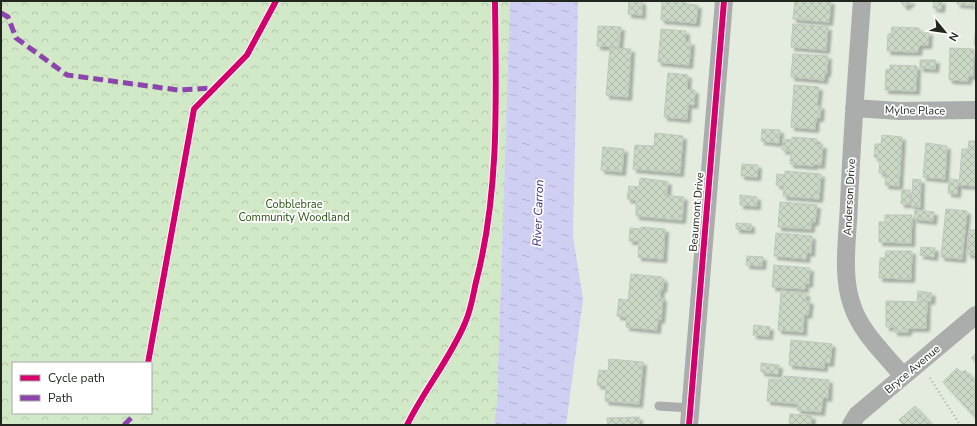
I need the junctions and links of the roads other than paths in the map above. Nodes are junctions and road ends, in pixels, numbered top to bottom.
1 (724, 1) edge
2 (862, 1) edge
3 (854, 108) junction
4 (976, 110) edge
5 (976, 315) edge
6 (903, 376) junction
7 (659, 406) dead end
8 (690, 416) edge
9 (851, 425) edge

1 - 8 street, Beaumont Drive
2 - 3 street, Anderson Drive
3 - 4 street, Mylne Place
3 - 6 street, Anderson Drive
5 - 6 street, Bryce Avenue
6 - 9 street, Bryce Avenue
7 - 8 lane

